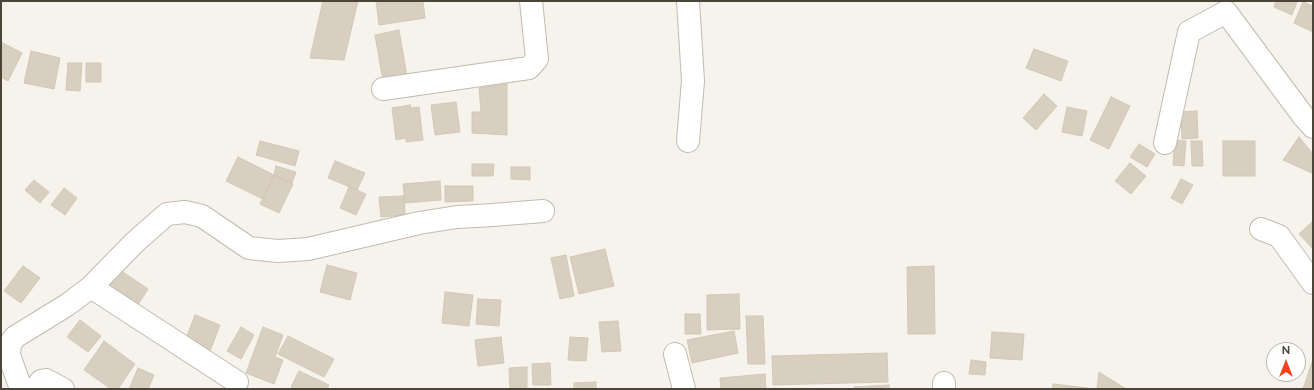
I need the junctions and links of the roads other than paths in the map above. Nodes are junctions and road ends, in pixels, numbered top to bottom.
1 (531, 1) edge
2 (688, 1) edge
3 (383, 89) dead end
4 (1313, 127) edge
5 (688, 140) dead end
6 (1165, 143) dead end
7 (543, 211) dead end
8 (1261, 229) dead end
9 (1313, 283) edge
10 (91, 287) junction
11 (675, 354) dead end
12 (237, 382) dead end
13 (21, 389) edge
14 (35, 389) edge
15 (63, 389) edge
16 (684, 389) edge

1 - 3 street
2 - 5 street
4 - 6 street
7 - 10 street
8 - 9 street
10 - 12 street
10 - 13 street
11 - 16 street
14 - 15 street

